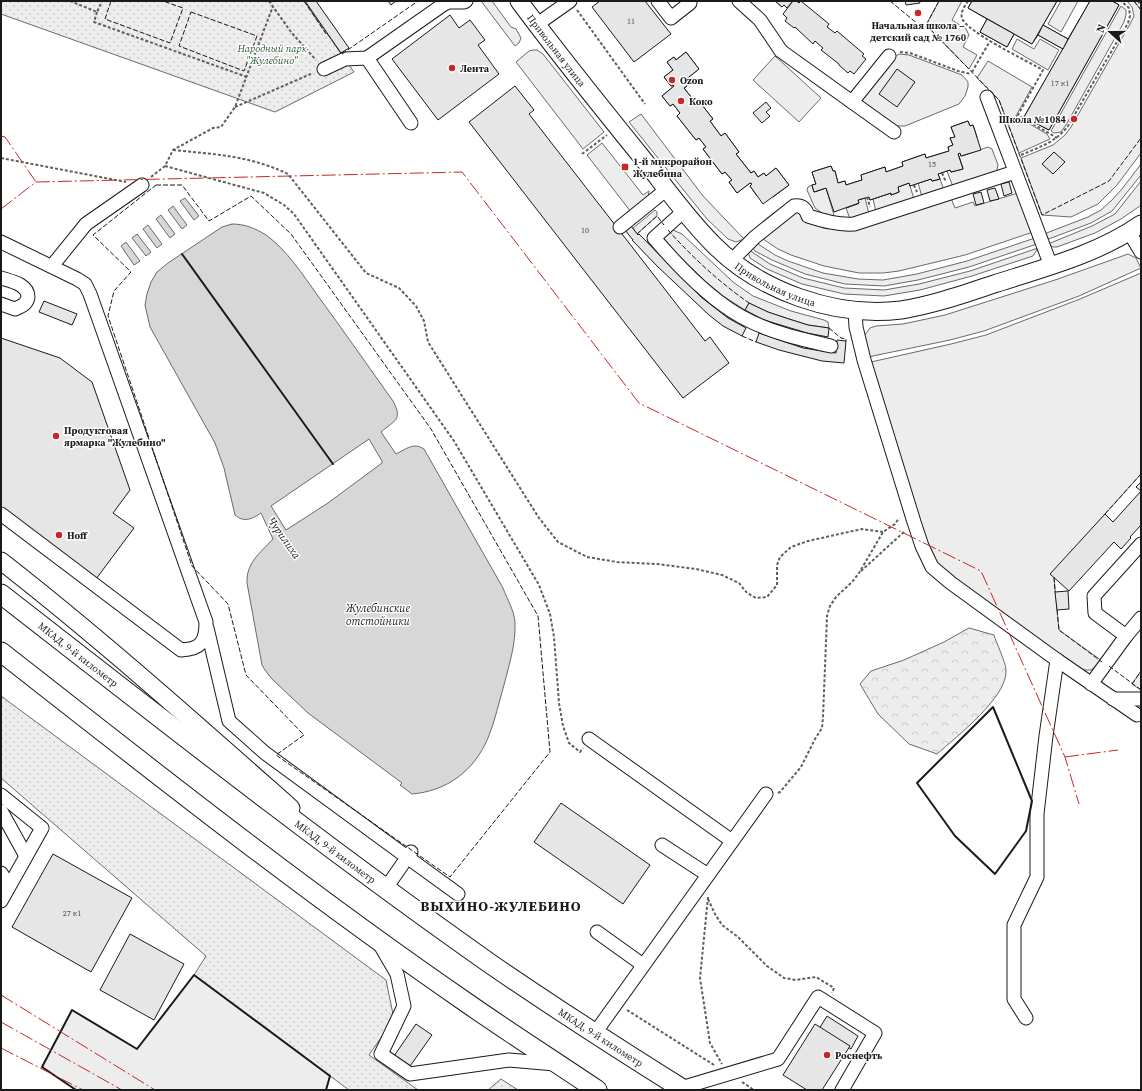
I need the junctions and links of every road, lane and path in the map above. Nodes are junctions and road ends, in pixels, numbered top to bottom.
1 (70, 1) edge
2 (102, 1) edge
3 (269, 1) edge
4 (466, 1) edge
5 (519, 1) edge
6 (658, 1) edge
7 (739, 1) edge
8 (968, 1) edge
9 (1121, 1) edge
10 (1138, 1) edge
11 (690, 3) dead end
12 (573, 4) edge
13 (273, 6) junction
14 (1141, 6) edge
15 (97, 12) junction
16 (536, 25) junction
17 (990, 41) junction
18 (889, 56) joint
19 (367, 58) junction
20 (324, 69) junction
21 (247, 77) junction
22 (987, 97) dead end
23 (852, 102) junction
24 (646, 104) dead end
25 (235, 107) junction
26 (411, 123) dead end
27 (617, 127) junction
28 (894, 132) dead end
29 (1058, 138) junction
30 (173, 150) junction
31 (582, 154) dead end
32 (1016, 157) dead end
33 (1, 158) edge
34 (165, 166) junction
35 (1015, 172) junction
36 (142, 185) junction
37 (667, 189) junction
38 (684, 211) junction
39 (620, 227) dead end
40 (1135, 228) edge
41 (1, 242) edge
42 (1141, 252) edge
43 (732, 260) junction
44 (52, 266) junction
45 (1051, 266) junction
46 (1, 278) edge
47 (1, 304) edge
48 (855, 310) junction
49 (831, 346) dead end
50 (907, 503) junction
51 (1, 514) edge
52 (914, 522) junction
53 (883, 532) junction
54 (1141, 544) edge
55 (1, 561) edge
56 (858, 573) junction
57 (1, 594) edge
58 (1141, 618) edge
59 (206, 622) junction
60 (1126, 636) junction
61 (1, 652) edge
62 (1057, 660) junction
63 (1091, 684) junction
64 (1113, 699) junction
65 (1141, 699) edge
66 (1137, 715) dead end
67 (589, 739) joint
68 (766, 794) joint
69 (1, 795) edge
70 (1, 811) edge
71 (732, 841) junction
72 (662, 845) dead end
73 (409, 854) junction
74 (26, 856) junction
75 (363, 872) junction
76 (1, 873) edge
77 (708, 875) junction
78 (10, 886) junction
79 (386, 888) junction
80 (711, 890) dead end
81 (458, 894) dead end
82 (708, 898) junction
83 (1, 902) edge
84 (597, 932) dead end
85 (375, 937) junction
86 (643, 966) junction
87 (826, 1002) junction
88 (616, 1003) junction
89 (1026, 1018) dead end
90 (594, 1033) junction
91 (558, 1064) junction
92 (728, 1074) junction
93 (683, 1089) edge
94 (597, 1090) edge
95 (754, 1090) edge
96 (842, 1090) edge

1 - 15 path
2 - 15 path
3 - 13 path
4 - 19 lane
5 - 16 main road, Привольная улица
6 - 11 lane
7 - 23 lane
8 - 17 path
9 - 29 path
10 - 14 path
12 - 16 lane
12 - 24 path
13 - 20 path
13 - 21 path
15 - 21 path
16 - 27 main road, Привольная улица
17 - 18 path
17 - 29 path
18 - 23 lane
19 - 20 lane
19 - 26 lane
20 - 25 path
21 - 25 path
22 - 35 lane
23 - 28 lane
25 - 30 path
27 - 31 path
27 - 37 main road, Привольная улица
29 - 32 path
30 - 34 path
30 - 53 path
33 - 36 path
34 - 36 path
34 - 67 path
35 - 43 lane
35 - 45 lane
36 - 44 lane
37 - 38 main road, Привольная улица
37 - 39 lane
38 - 43 main road, Привольная улица
38 - 49 lane
40 - 42 lane
40 - 45 main road, Привольная улица
41 - 44 lane
43 - 48 main road, Привольная улица
44 - 59 lane
45 - 48 main road, Привольная улица
46 - 47 lane
48 - 50 lane
50 - 52 lane
50 - 53 path
51 - 59 lane
52 - 56 path
52 - 62 lane
53 - 56 path
54 - 60 lane
55 - 75 main road
56 - 68 path
57 - 75 highway, МКАД, 9-й километр
58 - 60 lane
59 - 73 lane
60 - 63 lane
61 - 85 highway
62 - 63 lane
62 - 89 lane
63 - 64 lane
64 - 65 lane
64 - 66 lane
67 - 71 lane
68 - 71 lane
69 - 74 lane
70 - 74 lane
71 - 77 lane
72 - 77 lane
73 - 79 lane
73 - 81 lane
74 - 78 lane
75 - 79 highway, МКАД, 9-й километр
76 - 78 lane
77 - 86 lane
78 - 83 lane
79 - 90 highway, МКАД, 9-й километр
80 - 82 path
82 - 87 path
82 - 92 path
84 - 86 lane
85 - 91 highway
85 - 91 lane
86 - 88 lane
87 - 92 lane
87 - 96 lane
88 - 90 lane
88 - 92 path
90 - 93 highway, МКАД, 9-й километр
91 - 94 highway
92 - 93 lane
92 - 95 path

